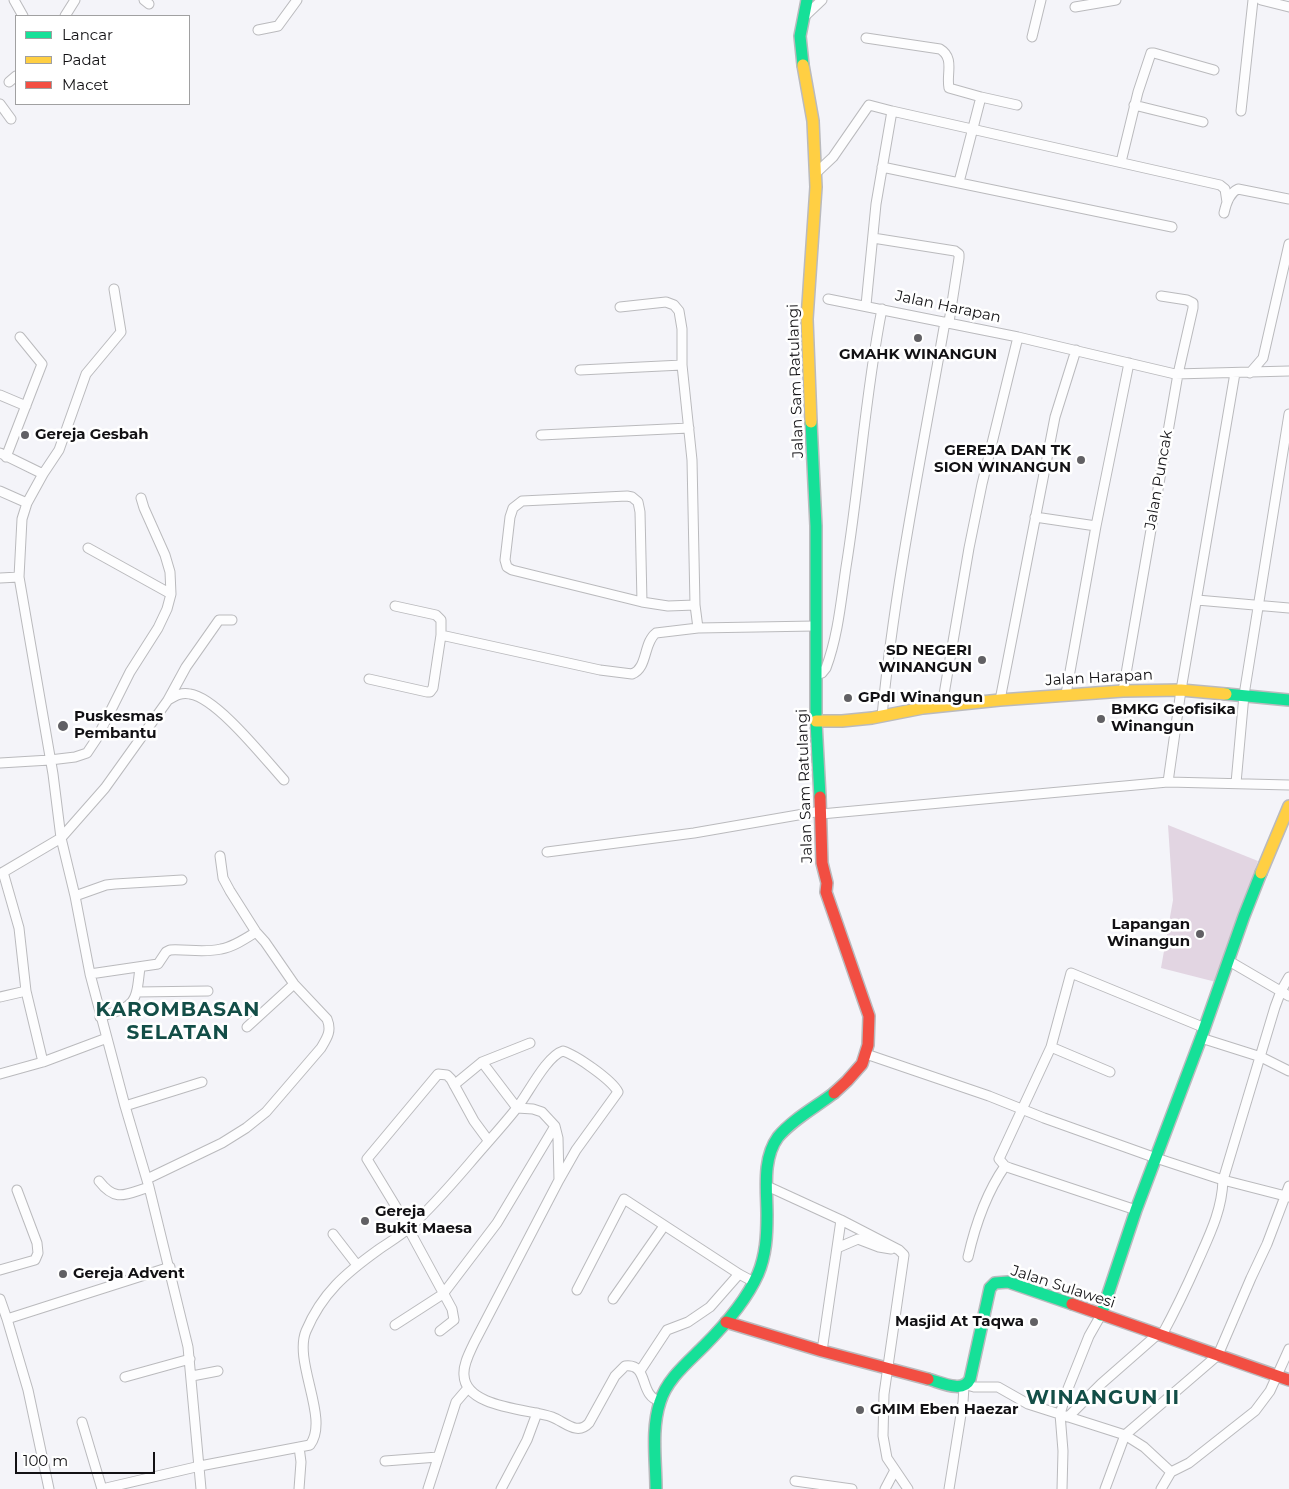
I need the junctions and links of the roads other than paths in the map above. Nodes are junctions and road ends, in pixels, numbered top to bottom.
1 (14, 0) edge
2 (75, 0) edge
3 (297, 0) edge
4 (807, 0) edge
5 (822, 0) edge
6 (1041, 0) edge
7 (1116, 0) edge
8 (1253, 0) edge
9 (1261, 0) edge
10 (1075, 7) dead end
11 (1289, 7) edge
12 (22, 15) edge
13 (66, 15) edge
14 (802, 19) junction
15 (258, 30) dead end
16 (1032, 37) dead end
17 (866, 38) dead end
18 (1214, 70) dead end
19 (981, 96) junction
20 (0, 104) edge
21 (1017, 105) dead end
22 (1134, 105) junction
23 (892, 111) junction
24 (1241, 111) dead end
25 (11, 119) dead end
26 (1203, 122) dead end
27 (972, 130) junction
28 (1121, 162) junction
29 (882, 167) junction
30 (816, 173) junction
31 (959, 182) junction
32 (1289, 199) edge
33 (1227, 202) junction
34 (1224, 214) dead end
35 (1172, 227) dead end
36 (874, 238) junction
37 (1289, 244) edge
38 (114, 289) dead end
39 (1161, 296) dead end
40 (828, 299) dead end
41 (866, 306) junction
42 (620, 307) dead end
43 (882, 309) junction
44 (947, 322) junction
45 (20, 337) dead end
46 (1018, 337) junction
47 (1076, 350) junction
48 (1263, 358) junction
49 (1129, 363) junction
50 (682, 365) junction
51 (580, 370) dead end
52 (1289, 371) edge
53 (1250, 372) junction
54 (1270, 372) junction
55 (1235, 373) junction
56 (1178, 374) junction
57 (0, 395) edge
58 (26, 406) junction
59 (1289, 414) edge
60 (689, 428) junction
61 (541, 435) dead end
62 (3, 455) edge
63 (44, 474) junction
64 (0, 491) edge
65 (141, 498) dead end
66 (27, 503) junction
67 (1035, 518) junction
68 (1096, 526) junction
69 (88, 548) dead end
70 (19, 577) junction
71 (0, 578) edge
72 (171, 594) junction
73 (1197, 600) junction
74 (642, 602) junction
75 (695, 605) junction
76 (1258, 605) junction
77 (394, 606) dead end
78 (1289, 608) edge
79 (232, 620) dead end
80 (816, 626) junction
81 (698, 628) junction
82 (441, 634) junction
83 (816, 675) junction
84 (369, 679) dead end
85 (1181, 690) junction
86 (1123, 691) junction
87 (1066, 694) junction
88 (1244, 696) junction
89 (168, 700) junction
90 (1000, 700) junction
91 (1289, 700) edge
92 (942, 706) junction
93 (882, 716) junction
94 (816, 721) junction
95 (50, 760) junction
96 (0, 763) edge
97 (284, 780) dead end
98 (1168, 782) junction
99 (1236, 783) junction
100 (1289, 785) edge
101 (1289, 806) edge
102 (821, 813) junction
103 (61, 838) junction
104 (547, 852) dead end
105 (220, 856) dead end
106 (2, 873) edge
107 (182, 880) dead end
108 (75, 896) junction
109 (256, 932) junction
110 (1229, 961) junction
111 (140, 967) junction
112 (90, 974) junction
113 (1289, 977) edge
114 (294, 984) junction
115 (26, 991) junction
116 (208, 991) dead end
117 (137, 992) junction
118 (1285, 993) edge
119 (0, 997) edge
120 (100, 1017) junction
121 (247, 1027) dead end
122 (1203, 1033) junction
123 (107, 1038) junction
124 (530, 1043) dead end
125 (1051, 1047) junction
126 (866, 1054) junction
127 (1261, 1058) junction
128 (43, 1062) junction
129 (482, 1062) junction
130 (1289, 1071) edge
131 (1110, 1072) dead end
132 (0, 1074) edge
133 (202, 1082) dead end
134 (454, 1084) junction
135 (125, 1106) junction
136 (517, 1108) junction
137 (1022, 1110) junction
138 (555, 1126) junction
139 (488, 1140) junction
140 (1156, 1158) junction
141 (1005, 1166) junction
142 (559, 1180) junction
143 (1223, 1180) junction
144 (99, 1181) dead end
145 (148, 1183) junction
146 (767, 1186) junction
147 (1289, 1186) edge
148 (17, 1190) dead end
149 (1288, 1197) edge
150 (1136, 1210) junction
151 (841, 1220) junction
152 (664, 1226) junction
153 (408, 1228) junction
154 (333, 1234) dead end
155 (837, 1248) junction
156 (899, 1250) junction
157 (968, 1256) dead end
158 (357, 1265) junction
159 (170, 1268) junction
160 (0, 1270) edge
161 (738, 1274) junction
162 (754, 1282) junction
163 (577, 1290) dead end
164 (443, 1294) junction
165 (0, 1299) edge
166 (613, 1299) dead end
167 (1100, 1315) junction
168 (6, 1318) junction
169 (726, 1322) junction
170 (395, 1325) dead end
171 (440, 1331) dead end
172 (1160, 1334) junction
173 (1289, 1349) edge
174 (822, 1351) junction
175 (1218, 1355) junction
176 (190, 1359) junction
177 (888, 1369) junction
178 (218, 1371) dead end
179 (640, 1371) junction
180 (192, 1376) junction
181 (1277, 1376) junction
182 (126, 1377) dead end
183 (1289, 1380) edge
184 (966, 1386) junction
185 (468, 1388) junction
186 (660, 1402) junction
187 (537, 1413) junction
188 (1064, 1415) junction
189 (82, 1422) dead end
190 (1125, 1435) junction
191 (299, 1447) junction
192 (438, 1457) junction
193 (385, 1461) dead end
194 (200, 1466) junction
195 (895, 1470) junction
196 (1170, 1472) junction
197 (795, 1481) dead end
198 (48, 1489) edge
199 (102, 1489) edge
200 (201, 1489) edge
201 (299, 1489) edge
202 (428, 1489) edge
203 (502, 1489) edge
204 (656, 1489) edge
205 (852, 1489) edge
206 (885, 1489) edge
207 (908, 1489) edge
208 (949, 1489) edge
209 (1062, 1489) edge
210 (1105, 1489) edge
211 (1161, 1489) edge

1 - 12 street
2 - 13 street
3 - 15 street
4 - 14 main road, Jalan Sam Ratulangi
5 - 14 street
6 - 16 street
7 - 10 street
8 - 24 street
9 - 11 street
14 - 30 main road, Jalan Sam Ratulangi
17 - 19 street
18 - 22 street
19 - 21 street
19 - 27 street
20 - 25 street
22 - 26 street
22 - 28 street
23 - 27 street
23 - 29 street
23 - 30 street
27 - 28 street
27 - 31 street
28 - 33 street
29 - 31 street
29 - 36 street
30 - 80 main road, Jalan Sam Ratulangi
31 - 35 street
32 - 33 street
33 - 34 street
36 - 41 street
36 - 44 street
37 - 48 street
38 - 63 street
39 - 56 street, Jalan Puncak
40 - 41 street
41 - 43 street
42 - 50 street
43 - 44 street, Jalan Harapan
43 - 83 street, Jalan Harapan
44 - 46 street, Jalan Harapan
44 - 93 street
45 - 58 street
46 - 47 street, Jalan Harapan
46 - 92 street
47 - 49 street, Jalan Harapan
47 - 67 street
48 - 53 street
48 - 54 street
49 - 56 street, Jalan Harapan
49 - 68 street
50 - 51 street
50 - 60 street
52 - 54 street, Jalan Harapan
53 - 54 street, Jalan Harapan
53 - 55 street, Jalan Harapan
55 - 56 street, Jalan Harapan
55 - 73 street
56 - 86 street, Jalan Puncak
57 - 58 street
58 - 62 street
59 - 76 street
60 - 61 street
60 - 75 street
62 - 63 street
63 - 66 street
64 - 66 street
65 - 72 street
66 - 70 street
67 - 68 street
67 - 90 street
68 - 87 street
69 - 72 street
70 - 71 street
70 - 95 street
72 - 95 street
73 - 76 street
73 - 85 street
74 - 74 street
74 - 75 street
75 - 81 street
76 - 78 street
76 - 88 street
77 - 82 street
79 - 89 street
80 - 81 street
80 - 83 main road, Jalan Sam Ratulangi
81 - 82 street
82 - 84 street
83 - 94 main road, Jalan Sam Ratulangi
85 - 86 main road, Jalan Harapan
85 - 88 main road, Jalan Harapan
85 - 98 street
86 - 87 main road, Jalan Harapan
87 - 90 main road, Jalan Harapan
88 - 91 main road, Jalan Harapan
88 - 99 street
89 - 97 street
89 - 103 street
90 - 92 main road, Jalan Harapan
92 - 93 main road, Jalan Harapan
93 - 94 main road, Jalan Harapan
94 - 102 main road, Jalan Sam Ratulangi
95 - 96 street
95 - 103 street
98 - 99 street
98 - 102 street
99 - 100 street
101 - 110 main road
102 - 104 street
102 - 126 main road, Jalan Sam Ratulangi
103 - 106 street
103 - 108 street
105 - 109 street
106 - 115 street
107 - 108 street
108 - 112 street
109 - 111 street
109 - 114 street
110 - 118 street
110 - 122 main road
111 - 112 street
111 - 117 street
112 - 120 street
113 - 118 street
114 - 121 street
114 - 145 street
115 - 119 street
115 - 128 street
116 - 117 street
117 - 120 street
118 - 127 street
120 - 123 street
122 - 125 street
122 - 127 street
122 - 140 main road
123 - 128 street
123 - 135 street
124 - 129 street
125 - 131 street
125 - 137 street
126 - 137 street
126 - 146 main road, Jalan Sam Ratulangi
127 - 130 street
127 - 143 street
128 - 132 street
129 - 134 street
129 - 136 street
133 - 135 street
134 - 139 street
134 - 153 street
135 - 145 street
136 - 138 street
136 - 139 street
136 - 142 street
137 - 140 street
137 - 141 street
138 - 142 street
138 - 164 street
139 - 153 street
140 - 143 street
140 - 150 main road
141 - 150 street
141 - 157 street
142 - 185 street
143 - 149 street
143 - 172 street
144 - 145 street
145 - 159 street
146 - 151 street
146 - 162 main road, Jalan Sam Ratulangi
147 - 149 street
148 - 160 street
149 - 175 street
150 - 167 main road
151 - 155 street
151 - 156 street
152 - 161 street
152 - 163 street
152 - 166 street
153 - 158 street
153 - 164 street
154 - 158 street
155 - 156 street
155 - 174 street
156 - 177 street
158 - 191 street
159 - 168 street
159 - 176 street
161 - 162 street
161 - 179 street
162 - 169 main road, Jalan Sam Ratulangi
164 - 170 street
164 - 171 street
165 - 168 street
167 - 172 main road, Jalan Sulawesi
167 - 184 main road, Jalan Sulawesi
167 - 188 street
168 - 198 street
169 - 174 main road
169 - 186 main road, Jalan Sam Ratulangi
172 - 175 main road, Jalan Sulawesi
172 - 188 street
173 - 181 street
174 - 177 main road
175 - 181 main road, Jalan Sulawesi
175 - 190 street
176 - 180 street
176 - 182 street
177 - 184 main road
177 - 195 street
178 - 180 street
179 - 186 street
179 - 187 street
180 - 194 street
181 - 183 main road, Jalan Sulawesi
181 - 196 street
184 - 188 street
184 - 208 street
185 - 187 street
185 - 192 street
186 - 204 main road, Jalan Sam Ratulangi
187 - 203 street
188 - 190 street
188 - 209 street
189 - 199 street
190 - 196 street
190 - 210 street
191 - 194 street
191 - 201 street
192 - 193 street
192 - 202 street
194 - 199 street
194 - 200 street
195 - 206 street
195 - 207 street
196 - 211 street
197 - 205 street

